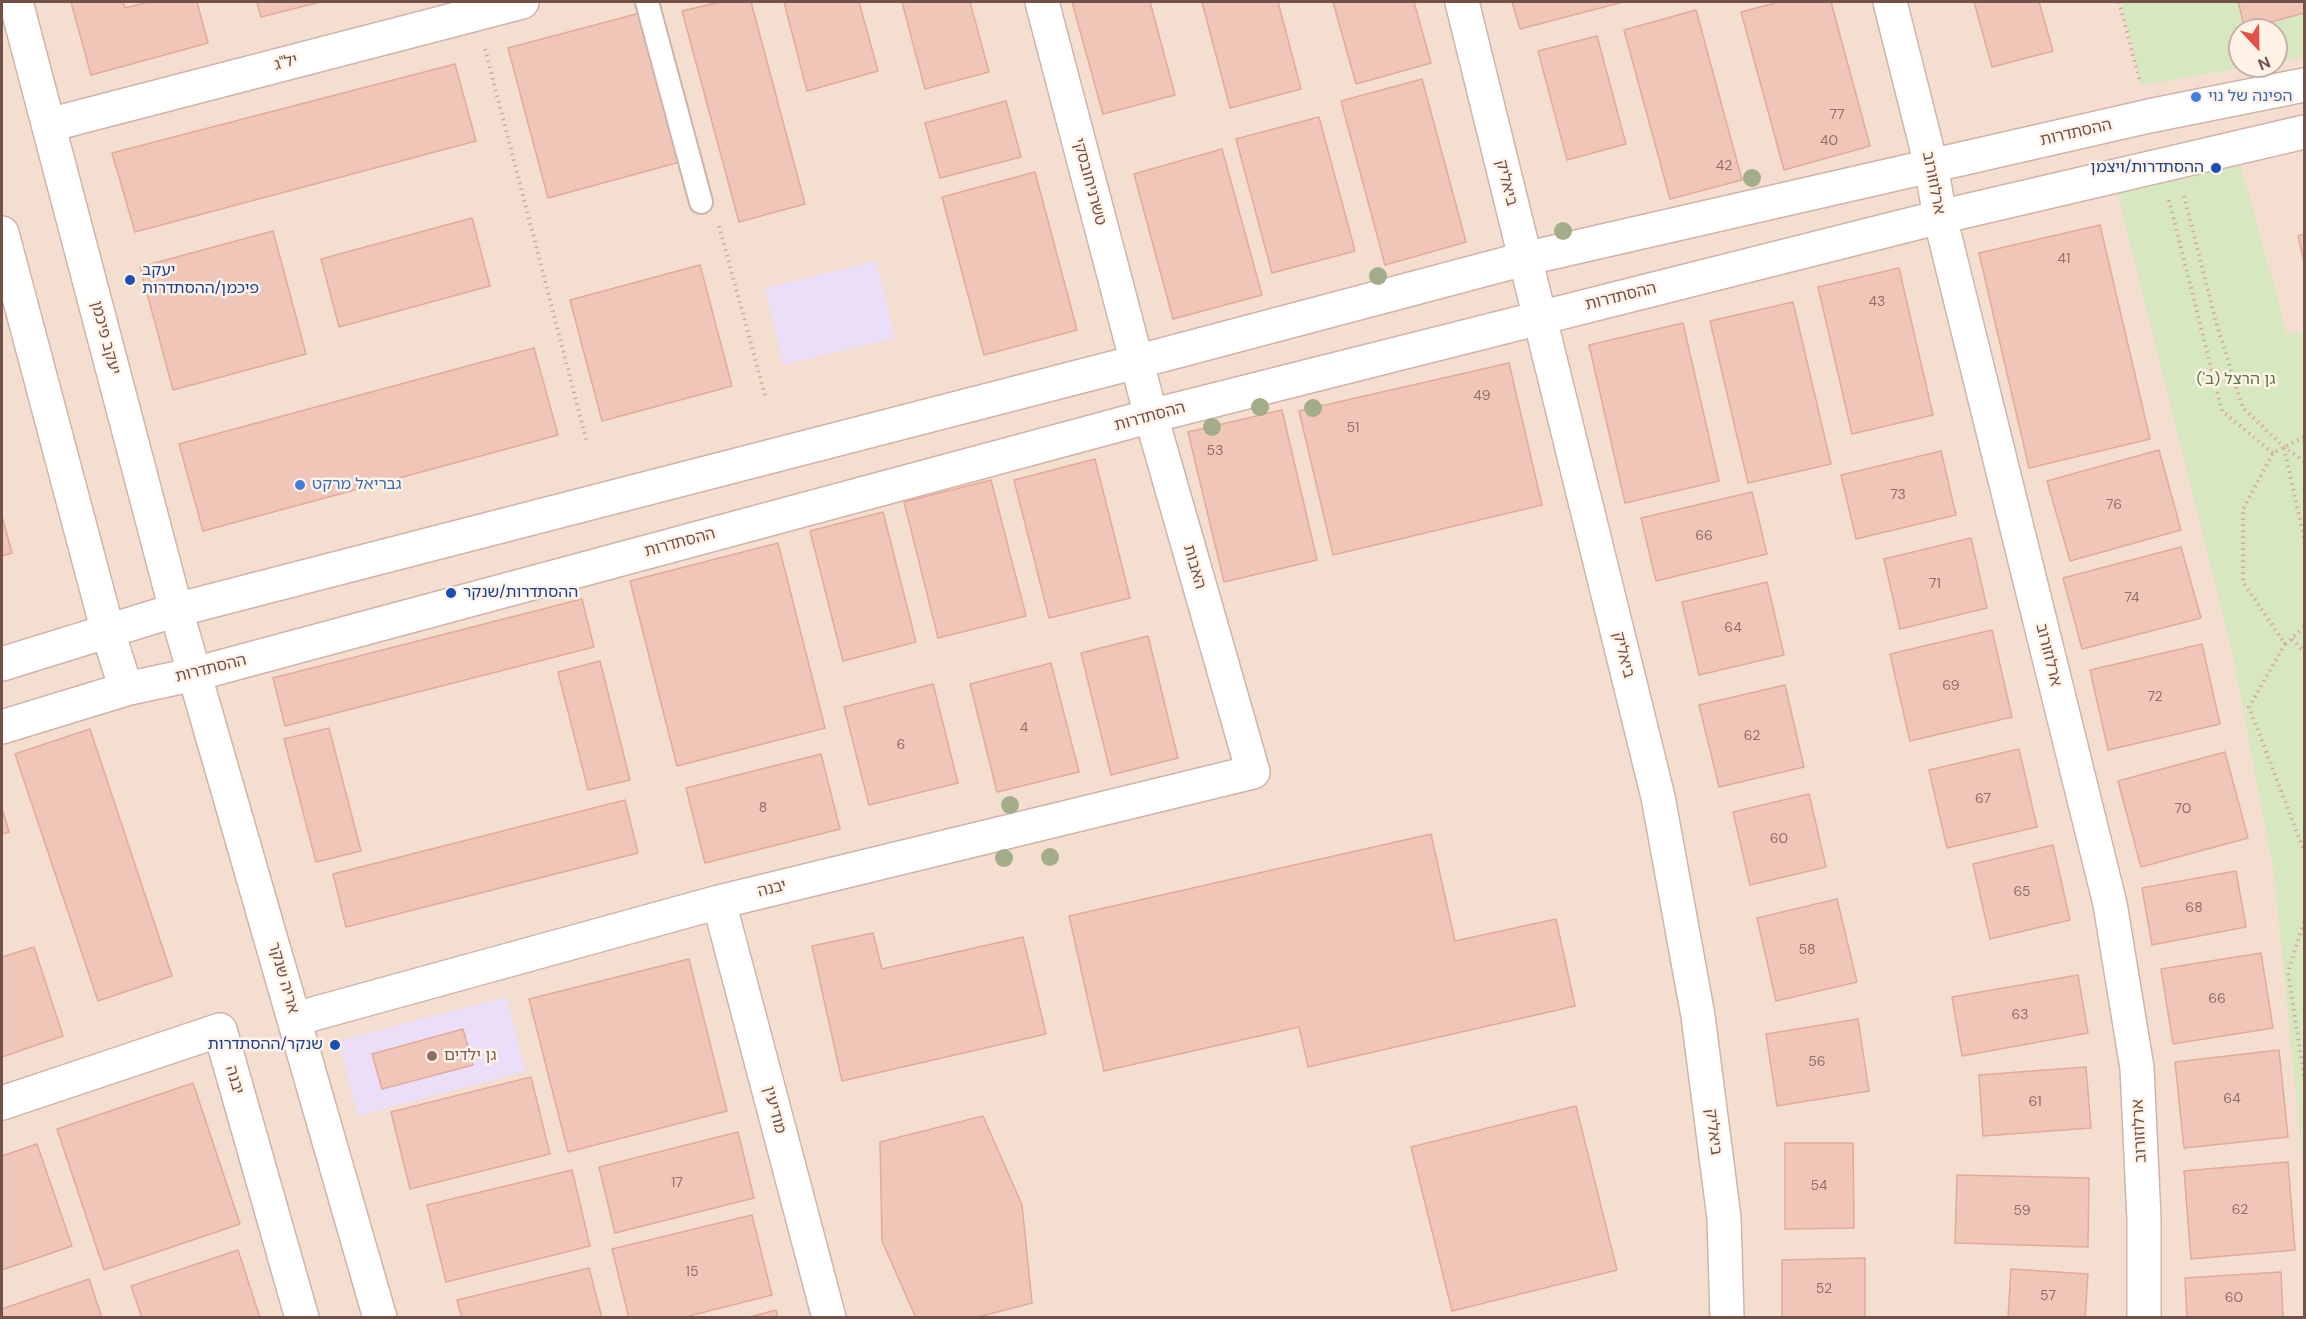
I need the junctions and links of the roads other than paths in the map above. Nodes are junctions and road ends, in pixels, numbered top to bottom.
1 (15, 2) edge
2 (522, 2) edge
3 (647, 2) edge
4 (1042, 2) edge
5 (1462, 2) edge
6 (1890, 2) edge
7 (2304, 85) edge
8 (49, 125) junction
9 (2304, 132) edge
10 (1931, 165) junction
11 (701, 202) dead end
12 (1940, 217) junction
13 (2, 232) edge
14 (1524, 259) junction
15 (1540, 318) junction
16 (1136, 362) junction
17 (1151, 416) junction
18 (176, 610) junction
19 (108, 632) junction
20 (2, 664) edge
21 (195, 674) junction
22 (126, 689) junction
23 (2, 727) edge
24 (1253, 772) joint
25 (719, 902) junction
26 (295, 1019) junction
27 (2, 1103) edge
28 (302, 1317) edge
29 (380, 1317) edge
30 (829, 1317) edge
31 (1727, 1317) edge
32 (2144, 1317) edge

1 - 8 street, יעקב פיכמן
2 - 8 street, יל"ג
3 - 11 lane
4 - 16 street, טשרניחובסקי
5 - 14 street, ביאליק
6 - 10 street, ארלוזורוב
7 - 10 street, ההסתדרות
8 - 18 street, יעקב פיכמן
9 - 12 street, ההסתדרות
10 - 12 street, ארלוזורוב
10 - 14 street, ההסתדרות
12 - 15 street, ההסתדרות
12 - 32 street, ארלוזורוב
13 - 19 street
14 - 15 street, ביאליק
14 - 16 street, ההסתדרות
15 - 17 street, ההסתדרות
15 - 31 street, ביאליק
16 - 17 street, האבות
16 - 18 street, ההסתדרות
17 - 21 street, ההסתדרות
17 - 24 street, האבות
18 - 19 street, ההסתדרות
18 - 21 street, יעקב פיכמן
19 - 20 street, ההסתדרות
19 - 22 street
21 - 22 street, ההסתדרות
21 - 26 street, אריה שנקר
22 - 23 street, ההסתדרות
24 - 25 street, יבנה
25 - 26 street, יבנה
25 - 30 street, מודיעין
26 - 29 street, אריה שנקר
27 - 28 street, יבנה

